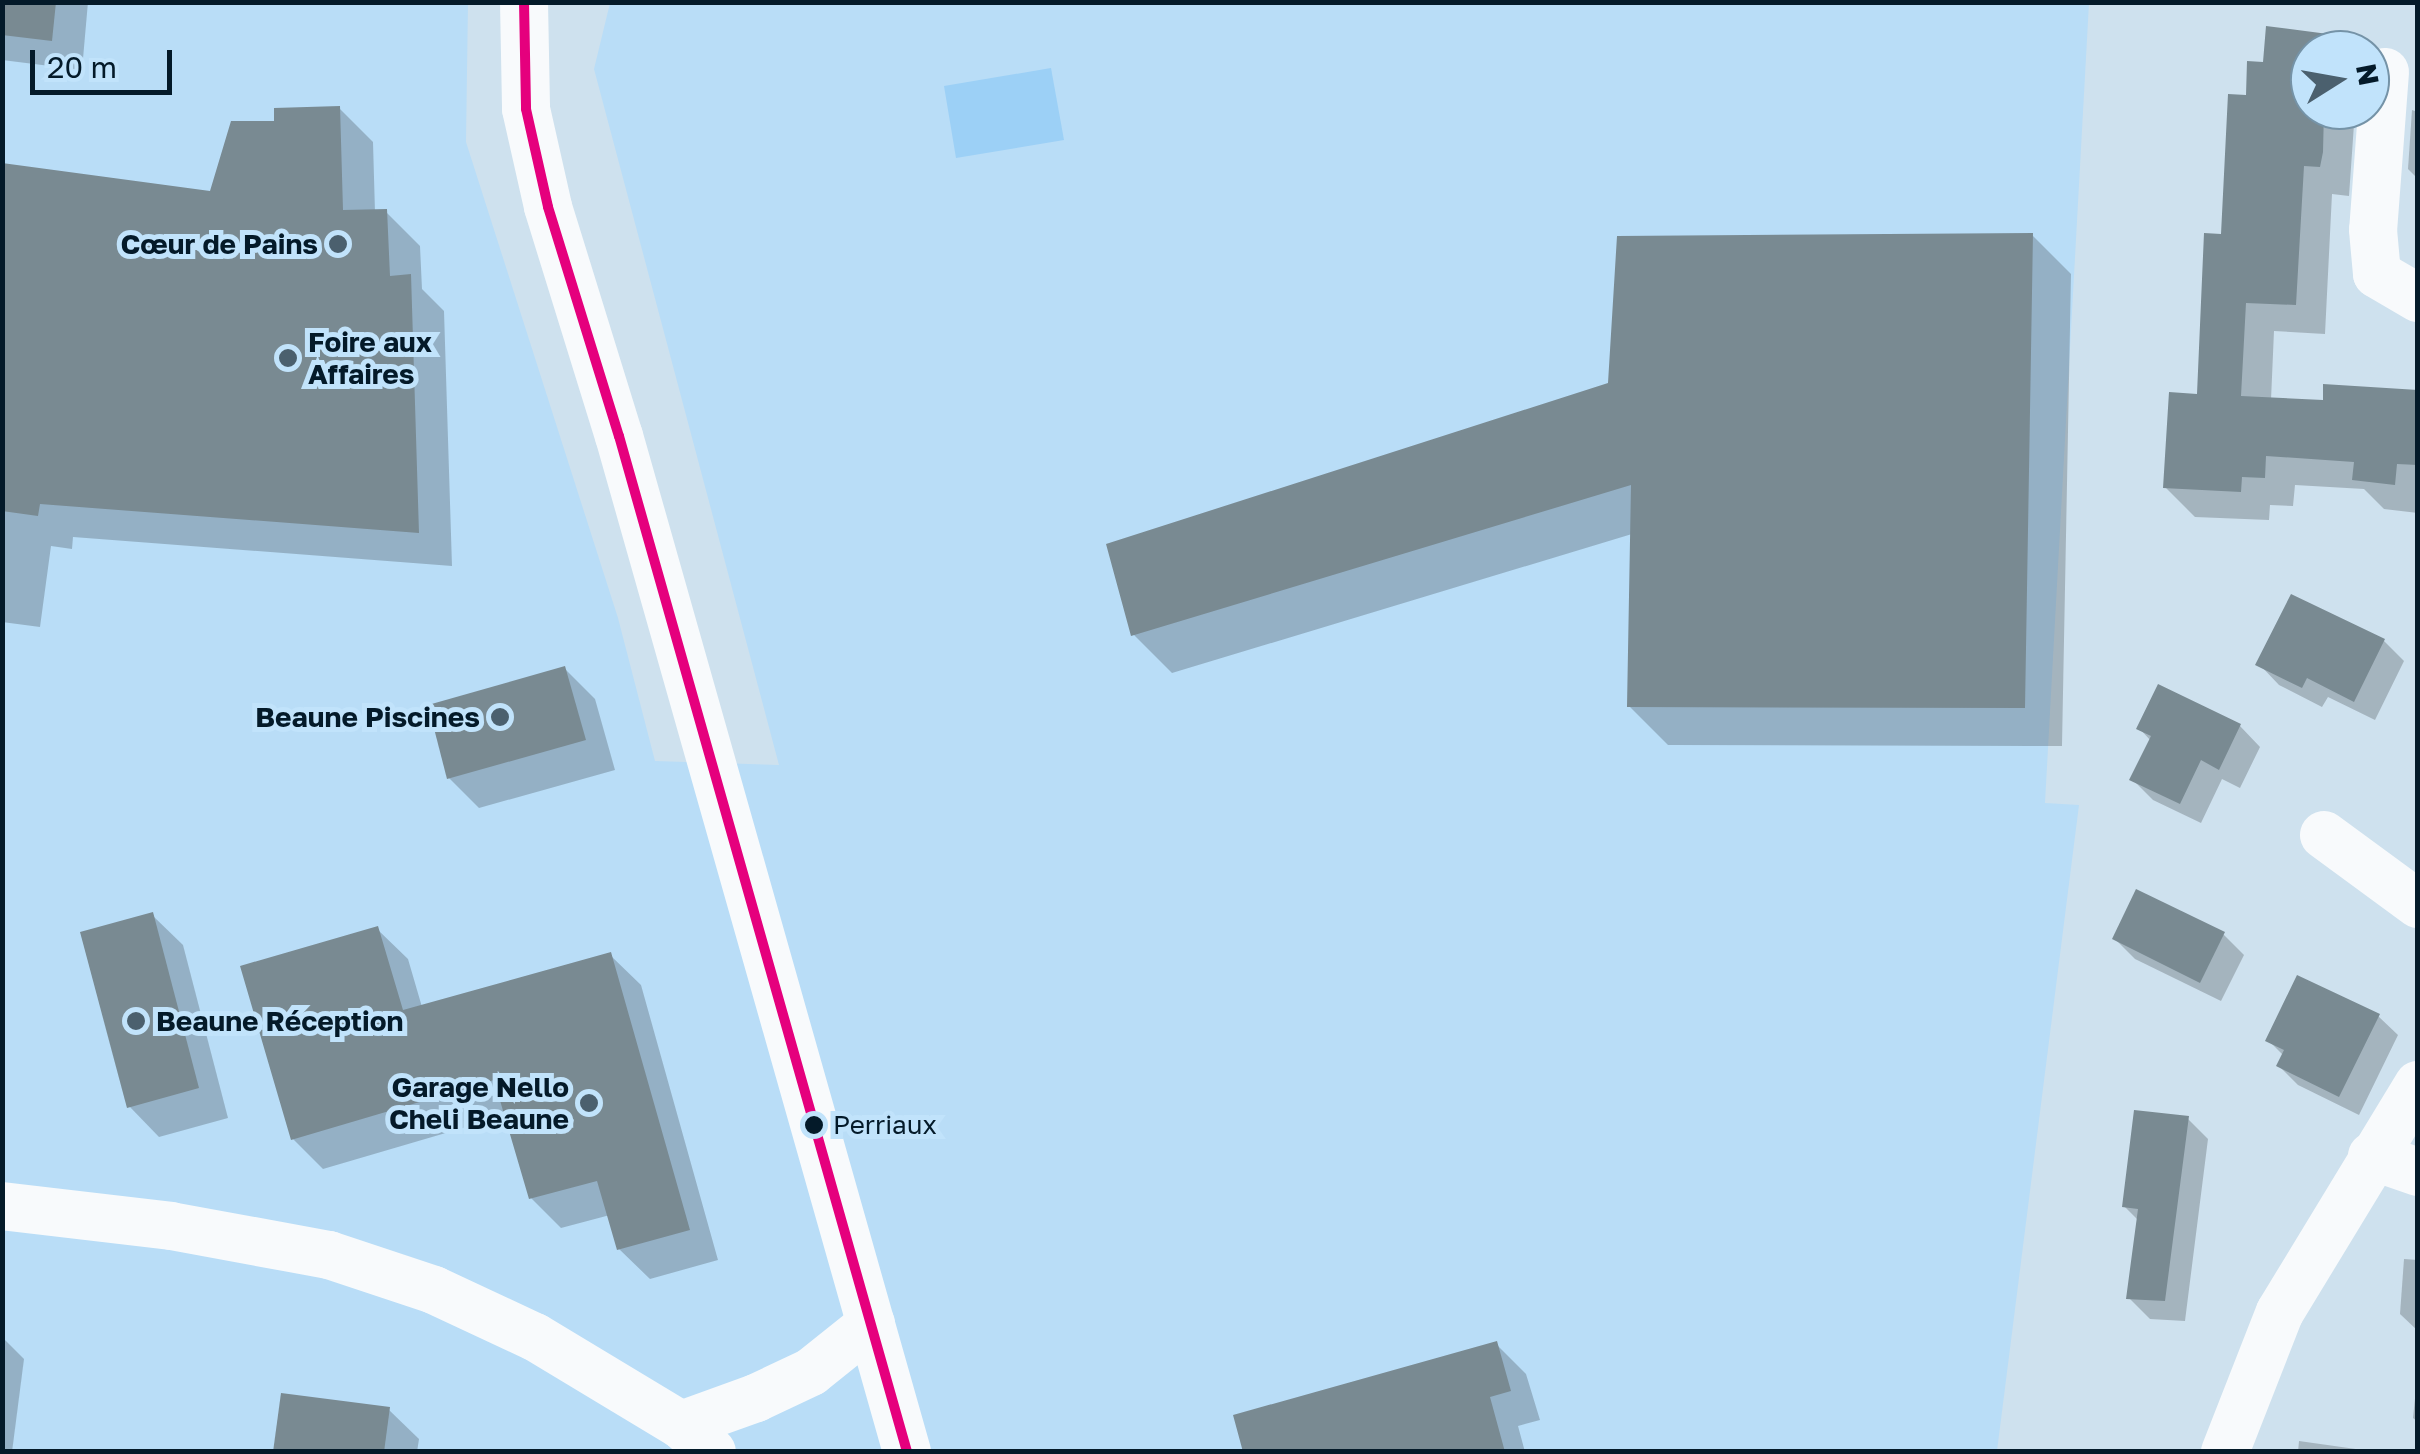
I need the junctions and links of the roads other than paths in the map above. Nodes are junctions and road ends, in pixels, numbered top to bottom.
1 (524, 2) edge
2 (2380, 130) edge
3 (2418, 298) edge
4 (2324, 836) dead end
5 (2418, 904) edge
6 (2418, 1085) edge
7 (2372, 1156) junction
8 (2418, 1172) edge
9 (2, 1206) edge
10 (871, 1324) junction
11 (696, 1438) edge
12 (907, 1452) edge
13 (2225, 1452) edge

1 - 10 street
2 - 3 street
4 - 5 street
6 - 7 street
7 - 8 street
7 - 13 street
9 - 11 street
10 - 11 street
10 - 12 street

